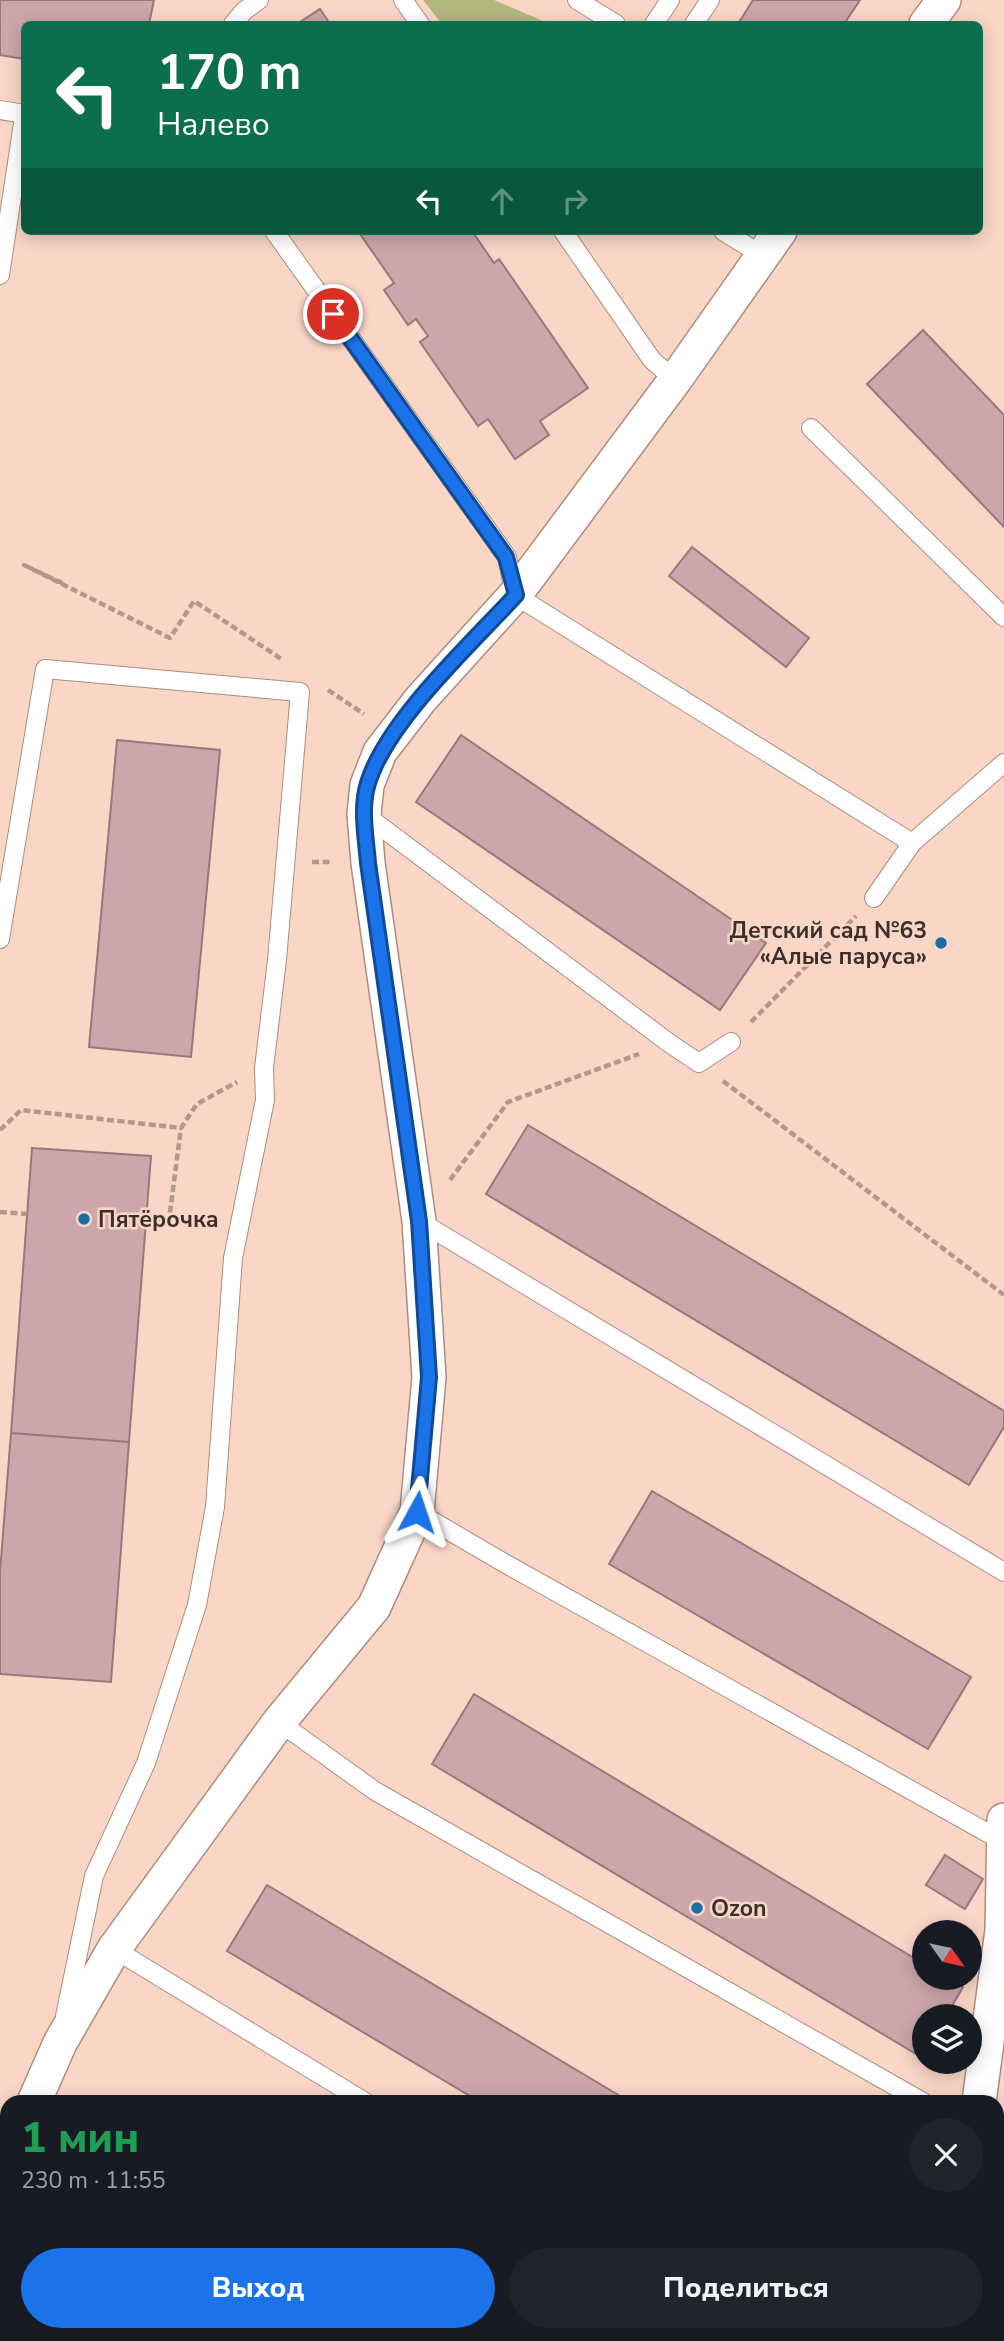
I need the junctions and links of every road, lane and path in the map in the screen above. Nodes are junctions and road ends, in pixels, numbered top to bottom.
1 (259, 0) edge
2 (403, 0) edge
3 (577, 0) edge
4 (670, 0) edge
5 (710, 0) edge
6 (944, 0) edge
7 (236, 21) edge
8 (418, 21) edge
9 (611, 21) edge
10 (656, 21) edge
11 (696, 21) edge
12 (928, 21) edge
13 (0, 110) edge
14 (21, 115) edge
15 (21, 136) edge
16 (277, 235) edge
17 (566, 235) edge
18 (739, 235) edge
19 (771, 243) edge
20 (0, 275) edge
21 (675, 380) junction
22 (811, 428) dead end
23 (62, 583) dead end
24 (516, 595) junction
25 (194, 601) dead end
26 (1004, 617) edge
27 (1004, 763) edge
28 (364, 814) junction
29 (912, 843) junction
30 (285, 861) junction
31 (368, 863) junction
32 (874, 898) joint
33 (0, 939) edge
34 (731, 1042) joint
35 (669, 1043) junction
36 (699, 1063) junction
37 (264, 1068) junction
38 (181, 1128) junction
39 (0, 1130) edge
40 (0, 1212) edge
41 (27, 1214) dead end
42 (145, 1219) dead end
43 (419, 1221) junction
44 (1004, 1295) edge
45 (417, 1512) junction
46 (1004, 1572) edge
47 (279, 1723) junction
48 (1003, 1830) edge
49 (1003, 1930) edge
50 (114, 1949) junction
51 (60, 2043) junction
52 (37, 2095) edge
53 (354, 2095) edge
54 (911, 2095) edge
55 (980, 2095) edge

1 - 7 lane
2 - 8 lane
3 - 9 lane
4 - 10 lane
5 - 11 lane
6 - 12 street
13 - 14 lane
15 - 20 lane
16 - 24 lane
17 - 21 lane
18 - 19 lane
19 - 21 street
21 - 24 street
22 - 26 lane
23 - 25 path
24 - 28 street
24 - 29 lane
27 - 29 lane
28 - 31 street
28 - 35 lane
29 - 32 lane
30 - 31 path
30 - 33 lane
30 - 37 lane
31 - 43 street
32 - 34 path
34 - 36 lane
35 - 36 lane
35 - 43 path
36 - 44 path
37 - 38 path
37 - 51 lane
38 - 39 path
38 - 42 path
40 - 41 path
43 - 45 street
43 - 46 lane
45 - 47 street
45 - 48 lane
47 - 50 street
47 - 54 lane
48 - 49 street
49 - 55 street
50 - 51 street
50 - 53 lane
51 - 52 street

